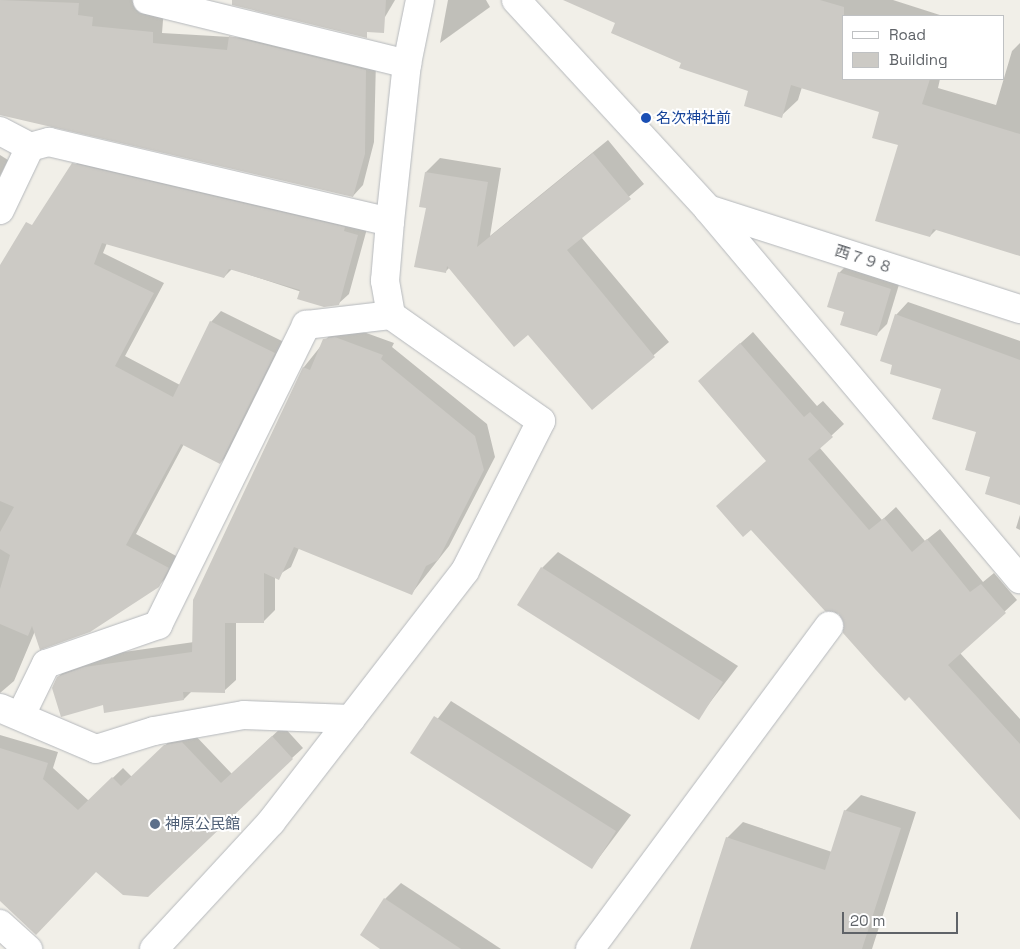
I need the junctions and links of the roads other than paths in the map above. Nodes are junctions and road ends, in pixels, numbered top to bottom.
1 (147, 0) edge
2 (420, 0) edge
3 (516, 0) edge
4 (407, 64) junction
5 (0, 132) edge
6 (30, 147) junction
7 (708, 208) junction
8 (0, 210) edge
9 (390, 222) junction
10 (1020, 309) edge
11 (391, 315) junction
12 (1020, 579) edge
13 (829, 626) dead end
14 (10, 711) edge
15 (351, 719) junction
16 (0, 924) edge
17 (28, 949) edge
18 (154, 949) edge
19 (590, 949) edge

1 - 4 street
2 - 4 street
3 - 7 street
4 - 9 street
5 - 6 street
6 - 8 street
6 - 9 street
7 - 10 street, 西７９８
7 - 12 street
9 - 11 street
11 - 14 street
11 - 15 street
13 - 19 street
14 - 15 street
15 - 18 street
16 - 17 street

